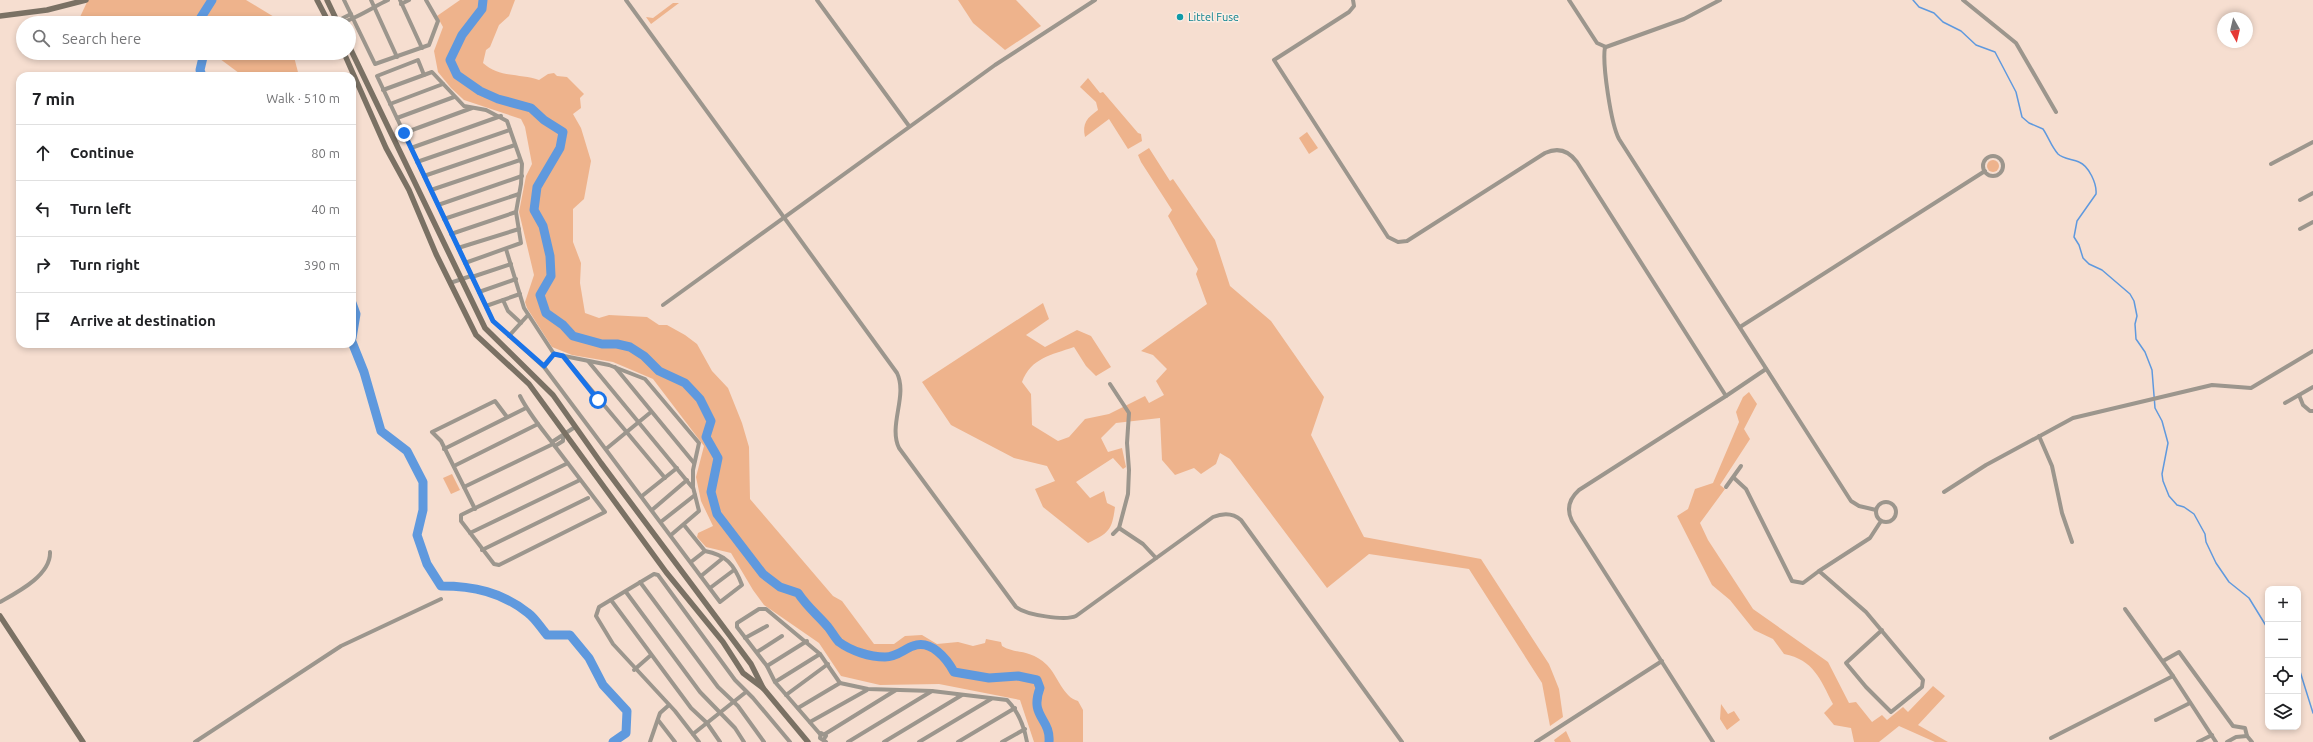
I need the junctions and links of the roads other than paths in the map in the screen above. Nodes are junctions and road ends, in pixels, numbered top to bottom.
1 (86, 0) edge
2 (317, 0) edge
3 (326, 0) edge
4 (344, 0) edge
5 (371, 0) edge
6 (388, 0) edge
7 (410, 0) edge
8 (426, 0) edge
9 (626, 0) edge
10 (817, 0) edge
11 (1095, 0) edge
12 (1353, 0) edge
13 (1569, 0) edge
14 (1720, 0) edge
15 (1963, 0) edge
16 (400, 2) edge
17 (374, 7) junction
18 (350, 14) junction
19 (0, 16) edge
20 (325, 16) edge
21 (336, 16) edge
22 (346, 16) edge
23 (353, 16) edge
24 (356, 16) edge
25 (356, 22) edge
26 (1605, 47) junction
27 (422, 48) junction
28 (397, 57) junction
29 (347, 60) edge
30 (356, 60) edge
31 (352, 72) edge
32 (424, 75) junction
33 (356, 80) edge
34 (443, 84) junction
35 (384, 90) junction
36 (454, 97) junction
37 (390, 104) junction
38 (472, 108) junction
39 (2056, 112) dead end
40 (501, 116) junction
41 (397, 118) junction
42 (909, 126) junction
43 (510, 130) junction
44 (404, 133) junction
45 (2313, 142) edge
46 (515, 145) junction
47 (411, 148) junction
48 (520, 160) junction
49 (417, 162) junction
50 (2271, 164) dead end
51 (1985, 171) junction
52 (424, 176) junction
53 (522, 176) junction
54 (431, 190) junction
55 (2313, 193) edge
56 (519, 194) junction
57 (2300, 200) dead end
58 (438, 205) junction
59 (516, 212) junction
60 (784, 217) junction
61 (444, 219) junction
62 (2313, 222) edge
63 (519, 229) junction
64 (2300, 229) dead end
65 (451, 234) junction
66 (458, 248) junction
67 (506, 249) junction
68 (465, 263) junction
69 (511, 264) junction
70 (471, 275) junction
71 (460, 279) junction
72 (516, 279) junction
73 (450, 284) junction
74 (479, 292) junction
75 (520, 294) junction
76 (503, 300) junction
77 (663, 305) dead end
78 (486, 306) junction
79 (528, 315) junction
80 (521, 323) junction
81 (1740, 327) junction
82 (509, 336) junction
83 (2313, 351) edge
84 (554, 354) junction
85 (563, 356) junction
86 (588, 360) junction
87 (544, 366) junction
88 (615, 367) junction
89 (1766, 370) junction
90 (1110, 384) dead end
91 (2313, 387) edge
92 (2299, 395) junction
93 (520, 396) dead end
94 (1726, 396) junction
95 (2285, 402) dead end
96 (526, 408) junction
97 (2313, 411) edge
98 (652, 412) junction
99 (508, 417) junction
100 (639, 422) junction
101 (538, 424) junction
102 (575, 427) junction
103 (626, 433) junction
104 (565, 435) junction
105 (2039, 436) junction
106 (553, 444) junction
107 (444, 448) junction
108 (606, 449) junction
109 (568, 463) junction
110 (694, 463) junction
111 (454, 466) junction
112 (1741, 466) dead end
113 (677, 468) junction
114 (665, 478) junction
115 (1734, 478) junction
116 (580, 480) dead end
117 (687, 480) junction
118 (464, 487) junction
119 (693, 487) junction
120 (1726, 487) dead end
121 (1944, 492) dead end
122 (695, 495) junction
123 (642, 496) junction
124 (588, 498) dead end
125 (475, 508) junction
126 (652, 510) junction
127 (1876, 510) junction
128 (662, 521) dead end
129 (1881, 521) junction
130 (684, 525) junction
131 (1119, 528) junction
132 (470, 533) junction
133 (1113, 534) dead end
134 (671, 535) junction
135 (2072, 542) dead end
136 (482, 550) junction
137 (705, 551) junction
138 (50, 552) dead end
139 (723, 558) dead end
140 (1156, 558) junction
141 (691, 562) junction
142 (734, 570) junction
143 (1819, 571) junction
144 (701, 576) junction
145 (640, 582) junction
146 (710, 588) junction
147 (626, 592) junction
148 (441, 599) dead end
149 (611, 600) junction
150 (0, 602) edge
151 (2125, 609) dead end
152 (0, 616) edge
153 (2, 623) edge
154 (767, 626) dead end
155 (1882, 630) junction
156 (782, 636) dead end
157 (745, 638) junction
158 (807, 641) junction
159 (757, 652) junction
160 (820, 654) junction
161 (651, 655) junction
162 (1662, 661) junction
163 (2163, 661) junction
164 (828, 664) junction
165 (767, 666) junction
166 (634, 670) junction
167 (2173, 676) junction
168 (775, 682) junction
169 (840, 683) junction
170 (763, 688) junction
171 (868, 689) junction
172 (897, 690) junction
173 (932, 690) junction
174 (746, 692) junction
175 (786, 695) junction
176 (962, 695) junction
177 (992, 699) junction
178 (733, 702) junction
179 (2190, 703) junction
180 (669, 705) junction
181 (798, 708) junction
182 (1015, 708) junction
183 (719, 712) junction
184 (658, 720) junction
185 (2156, 720) dead end
186 (810, 722) junction
187 (706, 723) junction
188 (1025, 729) junction
189 (693, 734) junction
190 (820, 734) junction
191 (825, 734) junction
192 (2212, 735) junction
193 (2247, 736) junction
194 (2051, 738) dead end
195 (825, 741) edge
196 (83, 742) edge
197 (196, 742) edge
198 (651, 742) edge
199 (675, 742) edge
200 (699, 742) edge
201 (720, 742) edge
202 (744, 742) edge
203 (764, 742) edge
204 (790, 742) edge
205 (808, 742) edge
206 (848, 742) edge
207 (884, 742) edge
208 (919, 742) edge
209 (958, 742) edge
210 (1002, 742) edge
211 (1028, 742) edge
212 (1402, 742) edge
213 (1536, 742) edge
214 (1713, 742) edge
215 (2198, 742) edge
216 (2216, 742) edge
217 (2227, 742) edge
218 (2252, 742) edge

1 - 19 street
2 - 20 street
3 - 21 street
4 - 18 street
5 - 17 street
6 - 17 street
7 - 16 street
8 - 27 street
9 - 60 street
10 - 42 street
11 - 42 street
12 - 94 street
13 - 26 street
14 - 26 street
15 - 39 street
16 - 27 street
17 - 24 street
17 - 28 street
18 - 22 street
18 - 23 street
25 - 28 street
26 - 81 street
27 - 28 street
29 - 31 street
30 - 71 street
32 - 34 street
32 - 35 street
32 - 35 street
33 - 73 street
34 - 36 street
34 - 37 street
35 - 37 street
36 - 38 street
36 - 41 street
37 - 41 street
38 - 40 street
38 - 44 street
40 - 43 street
40 - 47 street
41 - 44 street
42 - 60 street
43 - 46 street
43 - 49 street
44 - 47 street
45 - 50 street
46 - 48 street
46 - 52 street
47 - 49 street
48 - 53 street
48 - 54 street
49 - 52 street
51 - 51 street
51 - 81 street
52 - 54 street
53 - 56 street
53 - 58 street
54 - 58 street
55 - 57 street
56 - 59 street
56 - 61 street
58 - 61 street
59 - 63 street
59 - 65 street
60 - 77 street
60 - 140 street
61 - 65 street
62 - 64 street
63 - 66 street
63 - 67 street
65 - 66 street
66 - 68 street
67 - 68 street
67 - 69 street
68 - 70 street
69 - 70 street
69 - 72 street
70 - 71 street
70 - 74 street
71 - 73 street
71 - 102 street
72 - 74 street
72 - 75 street
73 - 104 street
74 - 78 street
75 - 76 street
75 - 79 street
76 - 78 street
76 - 80 street
78 - 82 street
79 - 80 street
79 - 84 street
80 - 82 street
81 - 89 street
82 - 87 street
83 - 105 street
84 - 85 street
84 - 87 street
85 - 86 street
85 - 103 street
86 - 88 street
86 - 100 street
87 - 108 street
88 - 98 street
88 - 110 street
89 - 94 street
89 - 127 street
90 - 131 street
91 - 92 street
92 - 95 street
92 - 97 street
93 - 96 street
94 - 162 street
96 - 99 street
96 - 101 street
98 - 100 street
98 - 110 street
99 - 107 street
99 - 107 street
100 - 103 street
100 - 113 street
101 - 106 street
101 - 111 street
102 - 104 street
102 - 170 street
103 - 108 street
103 - 114 street
104 - 106 street
104 - 170 street
105 - 121 street
105 - 135 street
106 - 109 street
106 - 118 street
107 - 111 street
108 - 123 street
109 - 125 street
109 - 136 street
110 - 119 street
111 - 118 street
112 - 115 street
113 - 114 street
113 - 117 street
114 - 123 street
115 - 120 street
115 - 143 street
116 - 132 street
117 - 119 street
117 - 126 street
118 - 125 street
119 - 122 street
122 - 128 street
122 - 130 street
123 - 126 street
124 - 136 street
125 - 132 street
126 - 134 street
127 - 129 street
127 - 129 street
129 - 143 street
130 - 134 street
130 - 137 street
131 - 133 street
131 - 140 street
132 - 136 street
134 - 141 street
137 - 141 street
137 - 142 street
138 - 150 street
139 - 144 street
140 - 212 street
141 - 144 street
142 - 146 street
142 - 146 street
143 - 155 street
144 - 146 street
145 - 147 street
145 - 174 street
145 - 178 street
147 - 149 street
147 - 183 street
148 - 197 street
149 - 161 street
149 - 166 street
151 - 163 street
152 - 153 street
153 - 196 street
154 - 157 street
155 - 155 street
156 - 159 street
157 - 158 street
157 - 159 street
158 - 160 street
158 - 165 street
159 - 165 street
160 - 164 street
160 - 168 street
161 - 166 street
161 - 187 street
162 - 213 street
162 - 214 street
163 - 167 street
163 - 193 street
164 - 169 street
164 - 175 street
165 - 168 street
166 - 180 street
167 - 179 street
167 - 194 street
168 - 175 street
169 - 171 street
169 - 181 street
170 - 205 street
171 - 172 street
171 - 186 street
172 - 173 street
172 - 191 street
173 - 176 street
173 - 206 street
174 - 178 street
174 - 204 street
175 - 181 street
176 - 177 street
176 - 207 street
177 - 182 street
177 - 208 street
178 - 183 street
178 - 203 street
179 - 185 street
179 - 192 street
180 - 184 street
180 - 189 street
181 - 186 street
182 - 188 street
182 - 209 street
183 - 187 street
183 - 202 street
184 - 198 street
184 - 199 street
186 - 190 street
187 - 189 street
187 - 201 street
188 - 210 street
188 - 211 street
189 - 200 street
190 - 191 street
190 - 195 street
191 - 195 street
192 - 215 street
192 - 216 street
193 - 217 street
193 - 218 street

